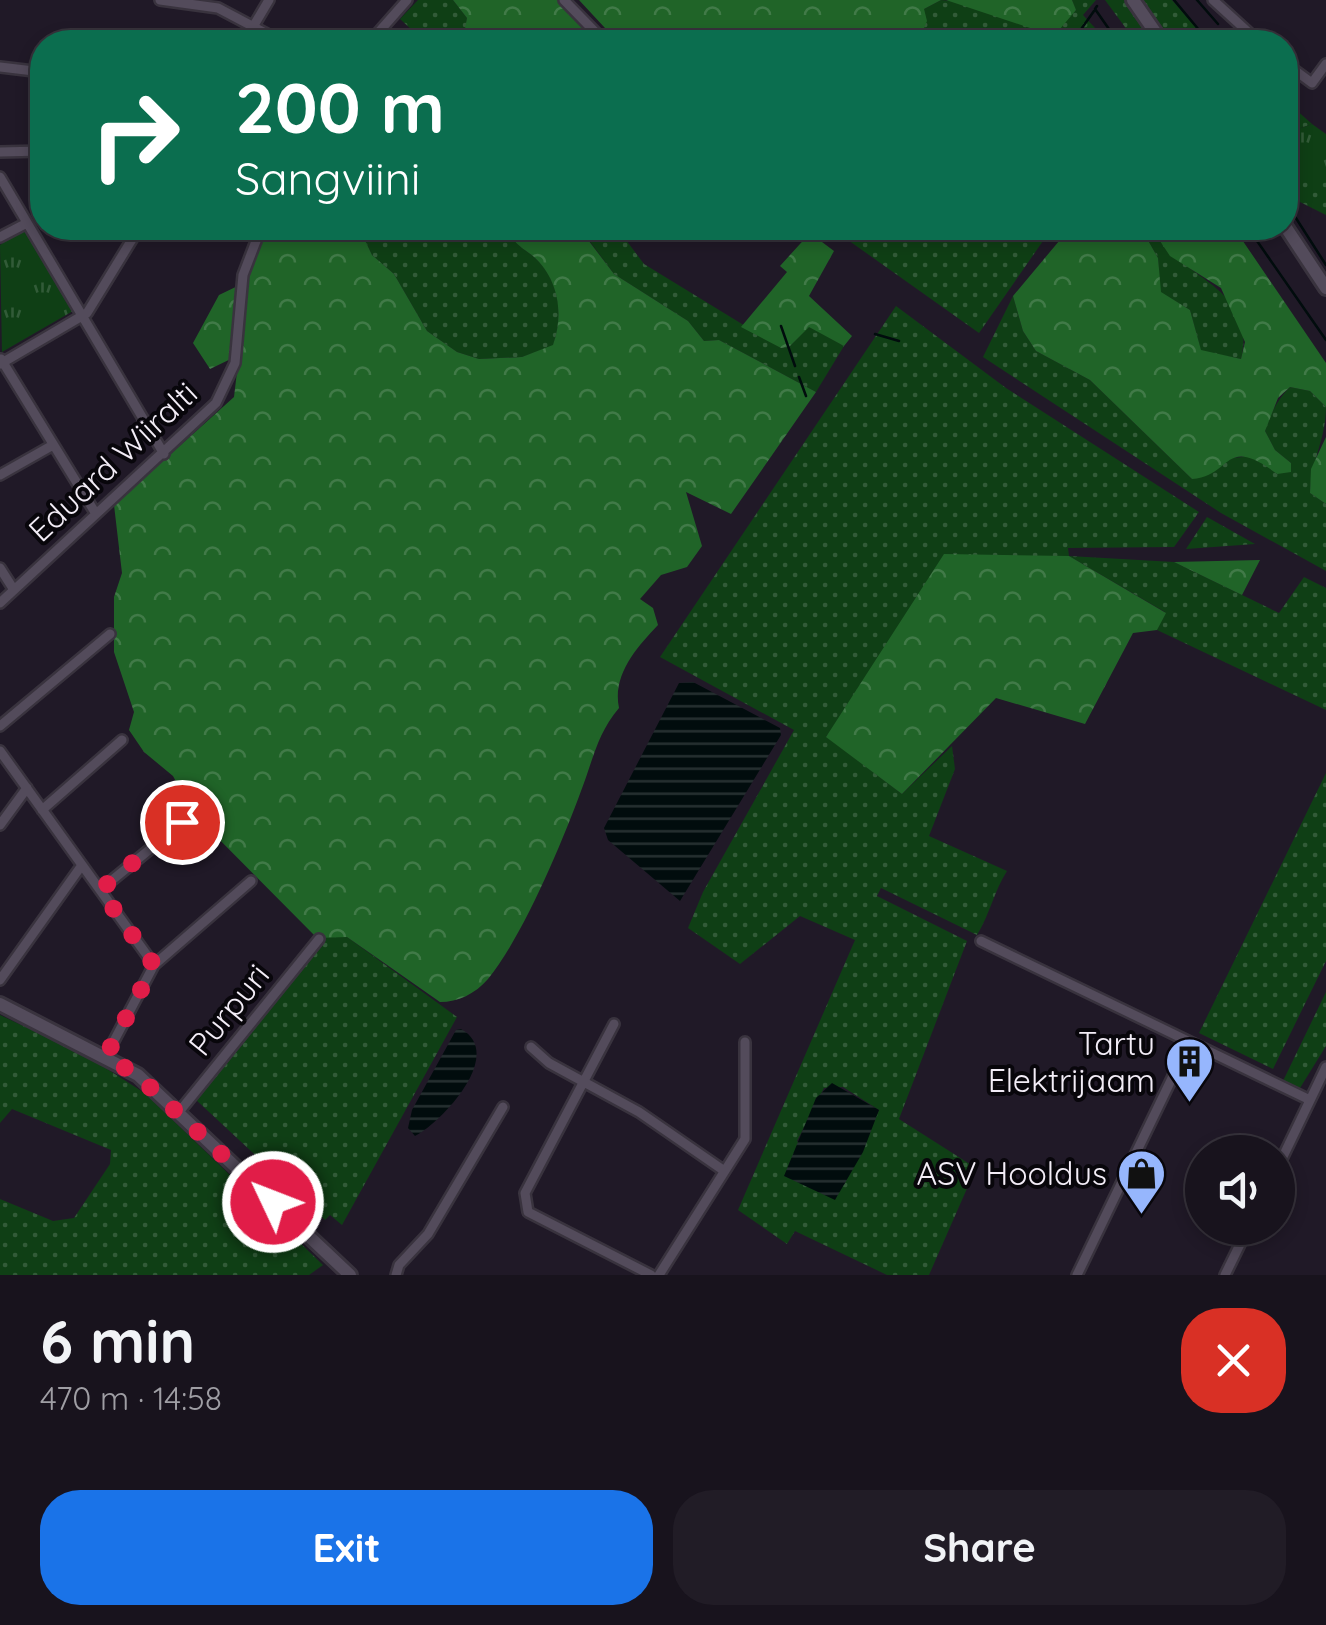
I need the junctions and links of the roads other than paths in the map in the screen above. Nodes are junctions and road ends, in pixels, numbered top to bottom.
1 (160, 0) edge
2 (269, 0) edge
3 (564, 0) edge
4 (1133, 0) edge
5 (1213, 0) edge
6 (403, 1) edge
7 (253, 27) junction
8 (251, 30) edge
9 (259, 30) edge
10 (380, 30) edge
11 (594, 30) edge
12 (1154, 30) edge
13 (1246, 30) edge
14 (1326, 64) edge
15 (0, 67) edge
16 (30, 71) edge
17 (1298, 73) edge
18 (30, 151) edge
19 (0, 152) edge
20 (0, 177) edge
21 (25, 224) junction
22 (30, 232) edge
23 (0, 237) edge
24 (35, 240) edge
25 (132, 240) edge
26 (257, 240) edge
27 (1294, 240) edge
28 (1326, 288) edge
29 (82, 316) junction
30 (1, 361) edge
31 (53, 446) junction
32 (164, 454) junction
33 (0, 476) edge
34 (96, 514) junction
35 (0, 568) edge
36 (14, 590) junction
37 (0, 603) edge
38 (110, 634) dead end
39 (0, 726) edge
40 (122, 740) dead end
41 (0, 751) edge
42 (26, 788) junction
43 (42, 810) junction
44 (182, 822) dead end
45 (0, 825) edge
46 (82, 866) junction
47 (251, 881) dead end
48 (100, 890) junction
49 (319, 939) dead end
50 (981, 941) dead end
51 (154, 965) junction
52 (0, 980) edge
53 (0, 1004) edge
54 (614, 1024) dead end
55 (746, 1042) dead end
56 (1189, 1043) junction
57 (531, 1047) dead end
58 (106, 1056) junction
59 (1326, 1067) edge
60 (582, 1082) junction
61 (1310, 1100) junction
62 (503, 1107) dead end
63 (179, 1112) junction
64 (1293, 1135) edge
65 (723, 1170) junction
66 (1240, 1245) edge
67 (350, 1275) edge
68 (396, 1275) edge
69 (650, 1275) edge
70 (659, 1275) edge
71 (1076, 1275) edge
72 (1225, 1275) edge

1 - 7 street
2 - 7 street
3 - 11 street
4 - 12 street
5 - 13 street
6 - 10 street
7 - 8 street
7 - 9 street
14 - 17 street
15 - 16 street
18 - 19 street
20 - 21 street
21 - 22 street
21 - 23 street
24 - 29 street
25 - 29 street
26 - 32 street, Eduard Wiiralti
27 - 28 street
29 - 30 street
29 - 32 street
30 - 31 street
31 - 33 street
31 - 34 street
32 - 34 street, Eduard Wiiralti
34 - 36 street, Eduard Wiiralti
35 - 36 street
36 - 37 street, Eduard Wiiralti
38 - 39 street
40 - 43 street
41 - 42 street
42 - 43 street
42 - 45 street
43 - 46 street
44 - 48 street
46 - 48 street
46 - 52 street
47 - 51 street
48 - 51 street
49 - 63 street, Purpuri
50 - 56 street
51 - 58 street
53 - 58 street
54 - 60 street
55 - 65 street
56 - 61 street
56 - 71 street
57 - 60 street
58 - 63 street
59 - 61 street
60 - 65 street
60 - 69 street
61 - 64 street
62 - 68 street
63 - 67 street
65 - 70 street
66 - 72 street

